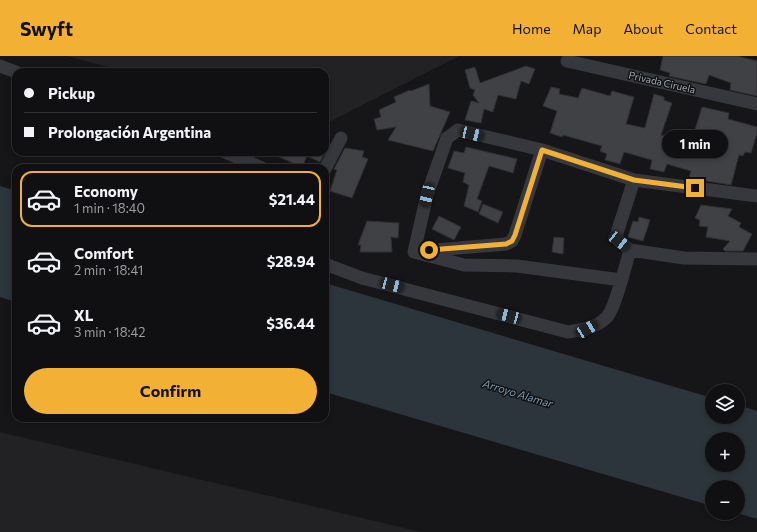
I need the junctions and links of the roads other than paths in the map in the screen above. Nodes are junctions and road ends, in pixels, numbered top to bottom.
1 (567, 61) dead end
2 (0, 66) edge
3 (12, 70) edge
4 (757, 104) edge
5 (341, 138) dead end
6 (542, 150) junction
7 (234, 156) edge
8 (253, 164) edge
9 (328, 164) edge
10 (634, 180) junction
11 (757, 196) edge
12 (630, 250) junction
13 (414, 252) junction
14 (757, 259) edge
15 (329, 266) edge
16 (621, 280) junction

1 - 4 street, Privada Ciruela
2 - 3 street
5 - 9 street
6 - 10 street
6 - 13 street
6 - 13 street
7 - 8 street
10 - 11 street
10 - 12 street
12 - 14 street
12 - 16 street
13 - 16 street
15 - 16 street

